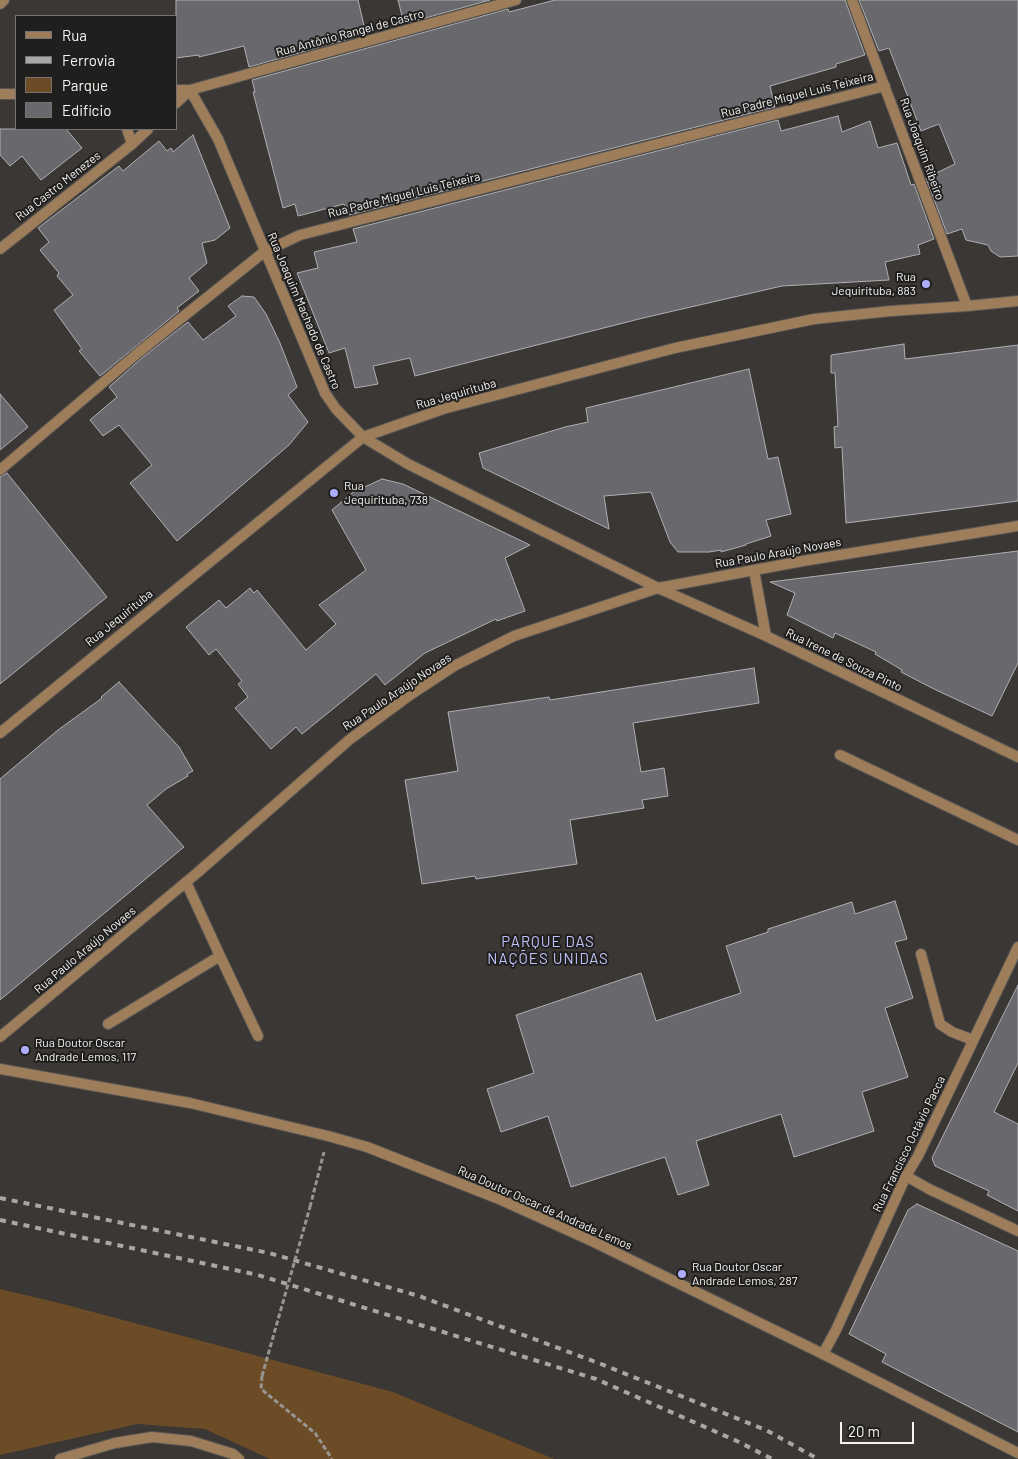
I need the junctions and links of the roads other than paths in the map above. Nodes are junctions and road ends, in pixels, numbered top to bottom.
1 (4, 0) edge
2 (516, 0) edge
3 (852, 0) edge
4 (0, 4) edge
5 (885, 86) junction
6 (178, 90) edge
7 (190, 90) junction
8 (0, 94) edge
9 (15, 94) edge
10 (178, 101) edge
11 (127, 130) edge
12 (147, 130) edge
13 (132, 144) junction
14 (0, 248) edge
15 (264, 252) junction
16 (1018, 303) edge
17 (967, 306) junction
18 (363, 437) junction
19 (0, 470) edge
20 (1018, 526) edge
21 (754, 570) junction
22 (658, 588) junction
23 (766, 636) junction
24 (0, 733) edge
25 (840, 755) dead end
26 (1018, 757) edge
27 (1018, 840) edge
28 (186, 882) junction
29 (1018, 946) edge
30 (920, 954) dead end
31 (220, 956) junction
32 (108, 1024) dead end
33 (258, 1036) dead end
34 (0, 1037) edge
35 (973, 1040) junction
36 (0, 1069) edge
37 (906, 1176) junction
38 (1018, 1231) edge
39 (823, 1354) junction
40 (1018, 1454) edge
41 (60, 1459) edge
42 (239, 1459) edge

1 - 4 street
2 - 7 street, Rua Antônio Rangel de Castro
3 - 5 street, Rua Joaquim Ribeiro
5 - 15 street, Rua Padre Miguel Luis Teixeira
5 - 17 street, Rua Joaquim Ribeiro
6 - 7 street
7 - 10 street
7 - 15 street, Rua Joaquim Machado de Castro
8 - 9 street
11 - 13 street
12 - 13 street, Rua Castro Menezes
13 - 14 street, Rua Castro Menezes
15 - 18 street, Rua Joaquim Machado de Castro
15 - 19 street, Rua Padre Miguel Luis Teixeira
16 - 17 street, Rua Jequirituba
17 - 18 street, Rua Jequirituba
18 - 22 street, Rua Joaquim Machado de Castro
18 - 24 street, Rua Jequirituba
20 - 21 street, Rua Paulo Araújo Novaes
21 - 22 street, Rua Paulo Araújo Novaes
21 - 23 street
22 - 23 street, Rua Irene de Souza Pinto
22 - 28 street, Rua Paulo Araújo Novaes
23 - 26 street, Rua Irene de Souza Pinto
25 - 27 street
28 - 31 street
28 - 34 street, Rua Paulo Araújo Novaes
29 - 35 street, Rua Francisco Octávio Pacca
30 - 35 street
31 - 32 street
31 - 33 street
35 - 37 street, Rua Francisco Octávio Pacca
36 - 39 street, Rua Doutor Oscar de Andrade Lemos
37 - 38 street
37 - 39 street, Rua Francisco Octávio Pacca
39 - 40 street, Rua Doutor Oscar de Andrade Lemos
41 - 42 street

